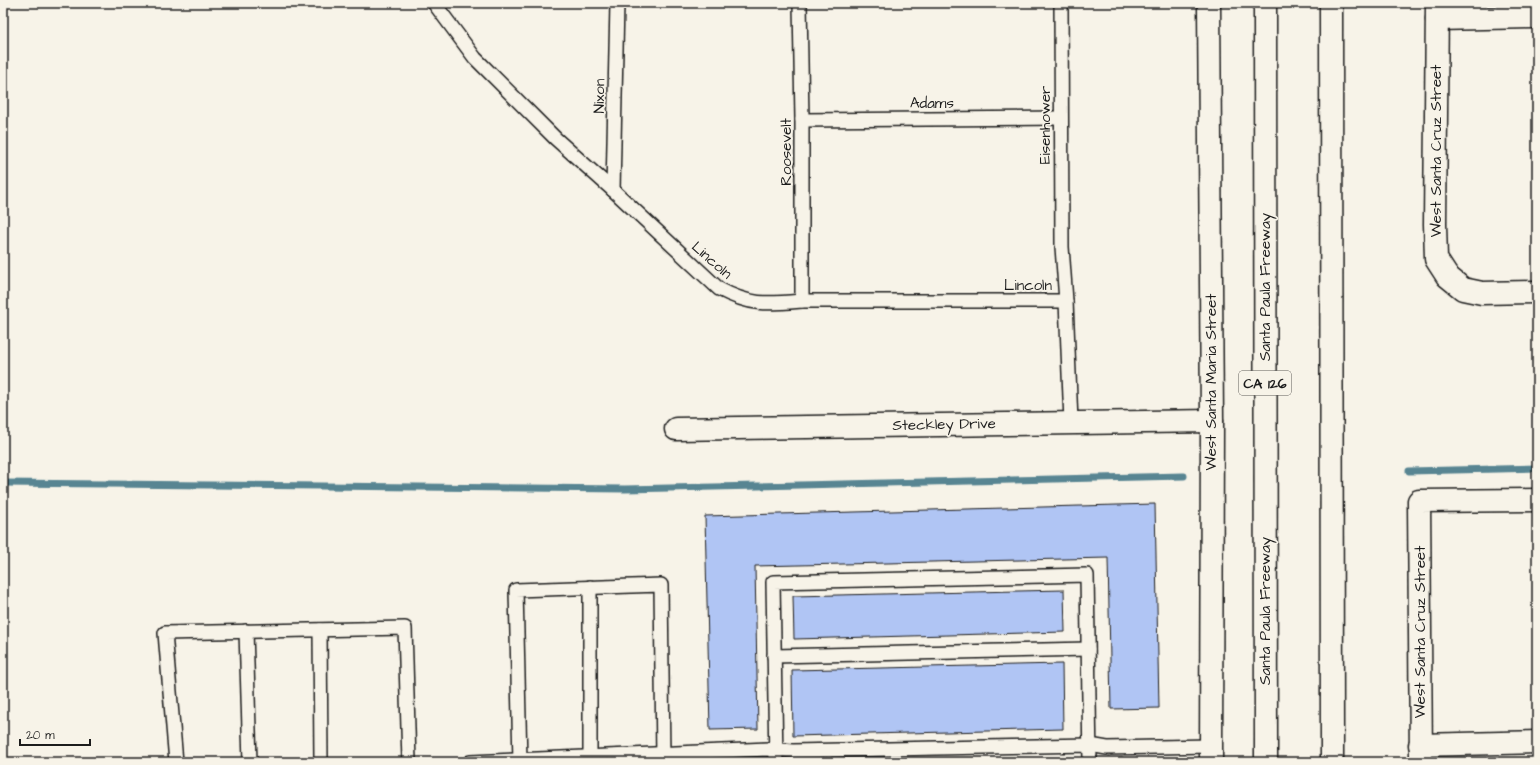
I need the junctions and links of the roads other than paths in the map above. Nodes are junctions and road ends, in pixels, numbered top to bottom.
1 (434, 3) edge
2 (617, 3) edge
3 (800, 3) edge
4 (1061, 3) edge
5 (1209, 3) edge
6 (1265, 3) edge
7 (1332, 3) edge
8 (1437, 11) edge
9 (1537, 17) edge
10 (1061, 118) junction
11 (802, 120) junction
12 (613, 190) junction
13 (1062, 247) joint
14 (1537, 292) edge
15 (802, 301) junction
16 (1066, 301) junction
17 (1212, 421) junction
18 (1071, 422) junction
19 (676, 430) dead end
20 (1537, 500) edge
21 (590, 587) junction
22 (320, 630) junction
23 (246, 631) junction
24 (1088, 649) junction
25 (774, 656) junction
26 (1537, 742) edge
27 (1090, 745) junction
28 (1420, 753) edge
29 (1210, 754) edge
30 (590, 756) junction
31 (776, 756) edge
32 (663, 758) edge
33 (520, 760) edge
34 (176, 762) edge
35 (250, 762) edge
36 (321, 762) edge
37 (409, 762) edge
38 (470, 762) edge
39 (1090, 762) edge
40 (1266, 762) edge
41 (1332, 762) edge

1 - 12 lane, Lincoln
2 - 12 lane, Nixon
3 - 11 lane, Roosevelt
4 - 10 lane, Eisenhower
5 - 17 main road, West Santa Maria Street
6 - 40 main road, Santa Paula Freeway / CA 126
7 - 41 main road
8 - 9 main road
8 - 14 main road, West Santa Cruz Street
10 - 11 lane, Adams
10 - 13 lane, Eisenhower
11 - 15 lane, Roosevelt
12 - 15 lane, Lincoln
13 - 16 lane, Lincoln
15 - 16 lane, Lincoln
16 - 18 lane
17 - 18 main road, Steckley Drive
17 - 29 main road, West Santa Maria Street
18 - 19 main road, Steckley Drive
20 - 28 main road, West Santa Cruz Street
21 - 30 lane
21 - 32 lane
21 - 33 lane
22 - 23 lane
22 - 36 lane
22 - 37 lane
23 - 34 lane
23 - 35 lane
24 - 25 lane
24 - 25 lane
24 - 27 lane
25 - 31 lane
26 - 28 main road
27 - 29 lane
27 - 31 lane
27 - 39 lane
30 - 32 lane
30 - 33 lane
31 - 32 lane
33 - 38 lane

